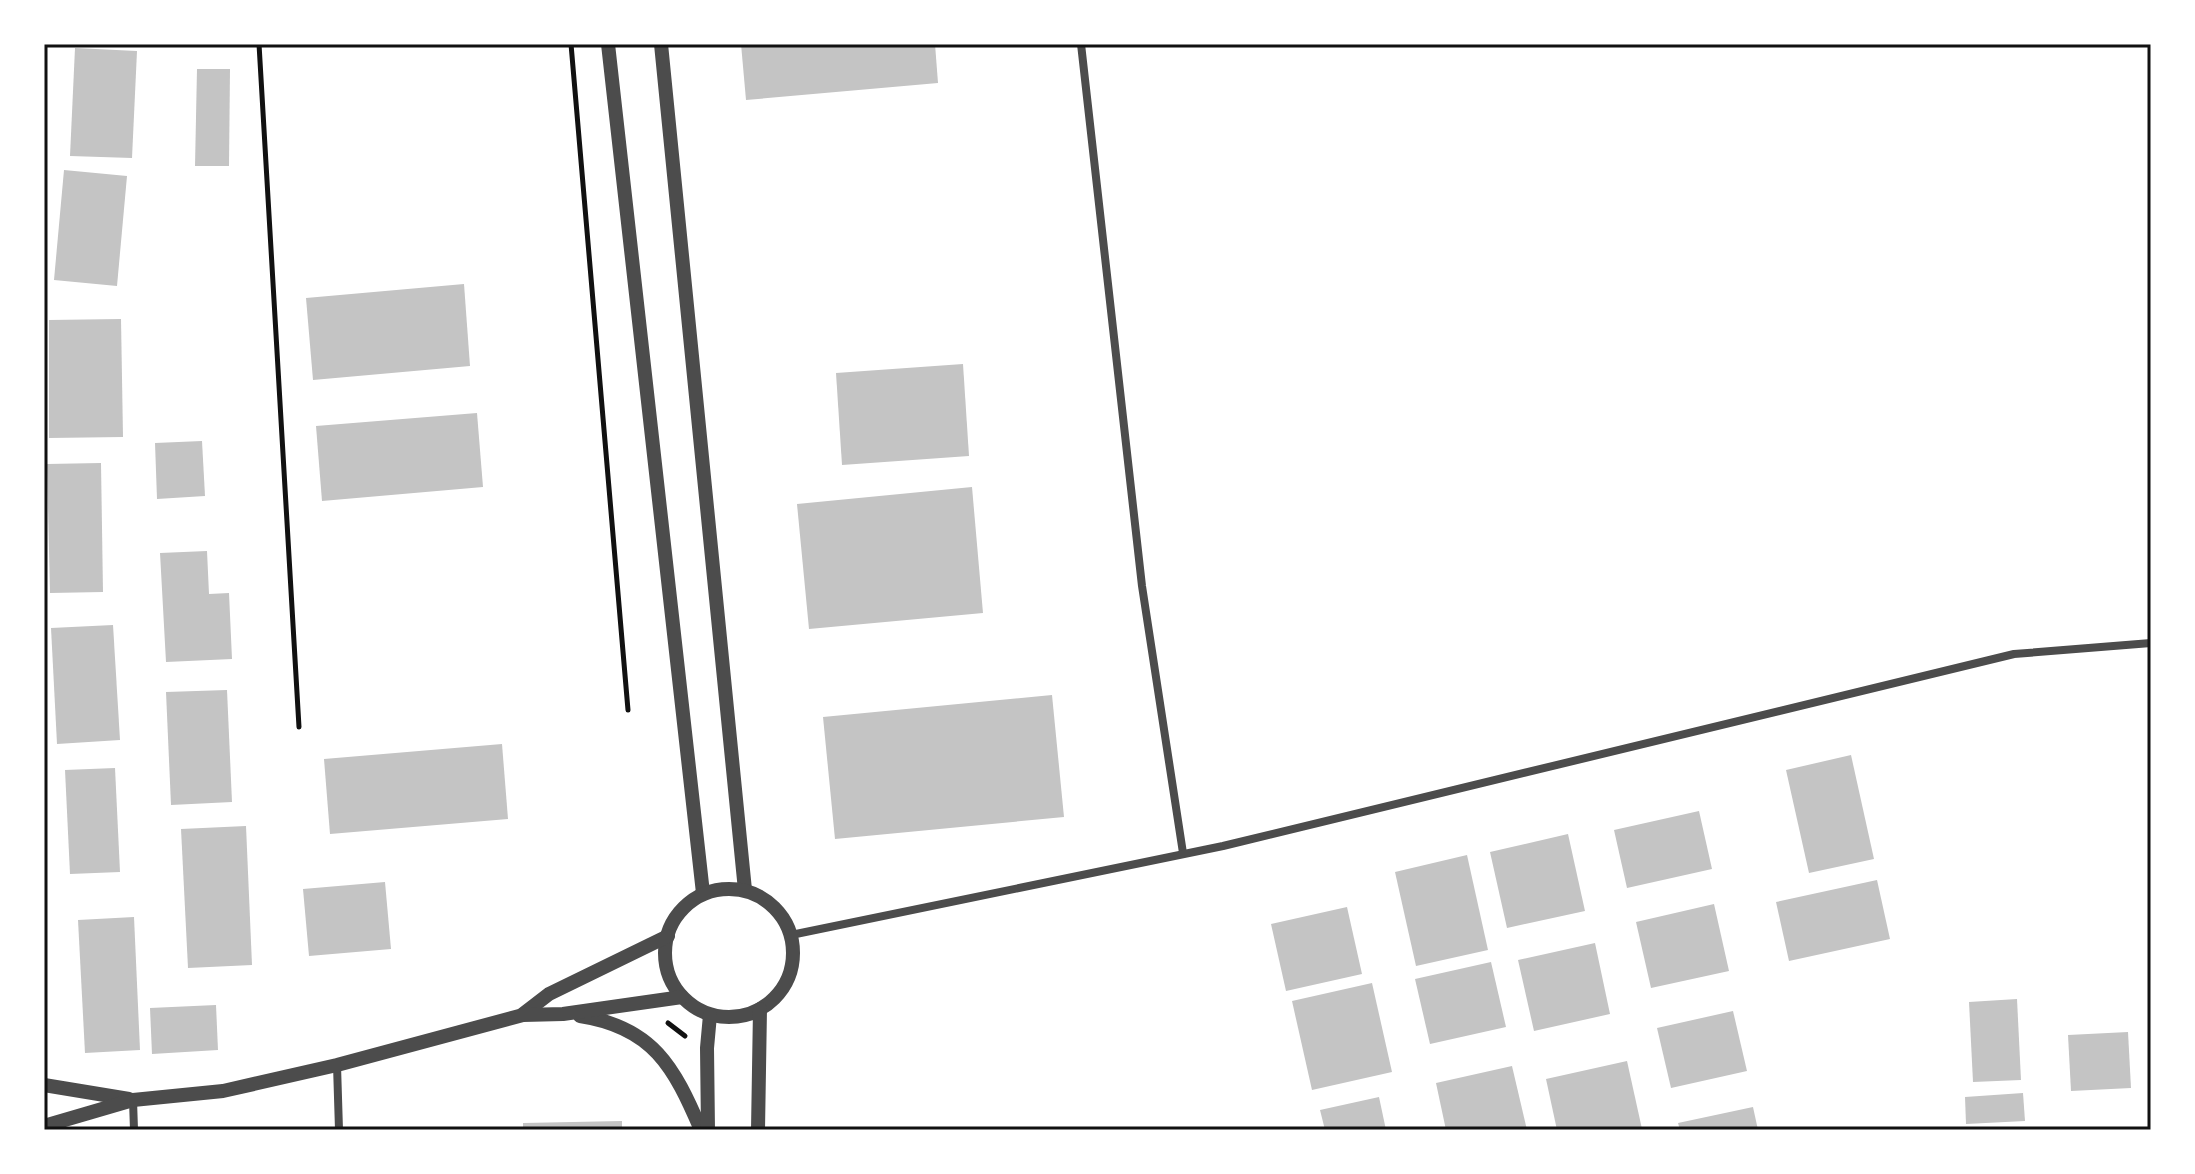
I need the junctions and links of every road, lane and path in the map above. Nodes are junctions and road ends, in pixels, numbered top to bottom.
1 (259, 44) edge
2 (571, 44) edge
3 (608, 44) edge
4 (661, 44) edge
5 (1081, 44) edge
6 (2151, 643) edge
7 (628, 710) dead end
8 (299, 727) dead end
9 (1183, 853) junction
10 (745, 890) junction
11 (703, 893) junction
12 (791, 935) junction
13 (668, 936) junction
14 (682, 997) junction
15 (648, 1002) junction
16 (760, 1009) junction
17 (563, 1014) junction
18 (523, 1015) junction
19 (710, 1015) junction
20 (707, 1048) junction
21 (337, 1065) junction
22 (44, 1085) edge
23 (133, 1100) junction
24 (44, 1126) edge
25 (134, 1130) edge
26 (339, 1130) edge
27 (701, 1130) edge
28 (708, 1130) edge
29 (758, 1130) edge

1 - 8 path
2 - 7 path
3 - 11 street
4 - 10 street
5 - 9 street
6 - 9 street
9 - 12 street
10 - 11 street
10 - 12 street
11 - 13 street
12 - 16 street
13 - 14 street
13 - 18 street
14 - 15 street
14 - 19 street
15 - 17 street
15 - 20 path
16 - 19 street
16 - 29 street
17 - 18 street
17 - 27 street
18 - 21 street
19 - 20 street
20 - 28 street
21 - 23 street
21 - 26 street
22 - 23 street
23 - 24 street
23 - 25 street

